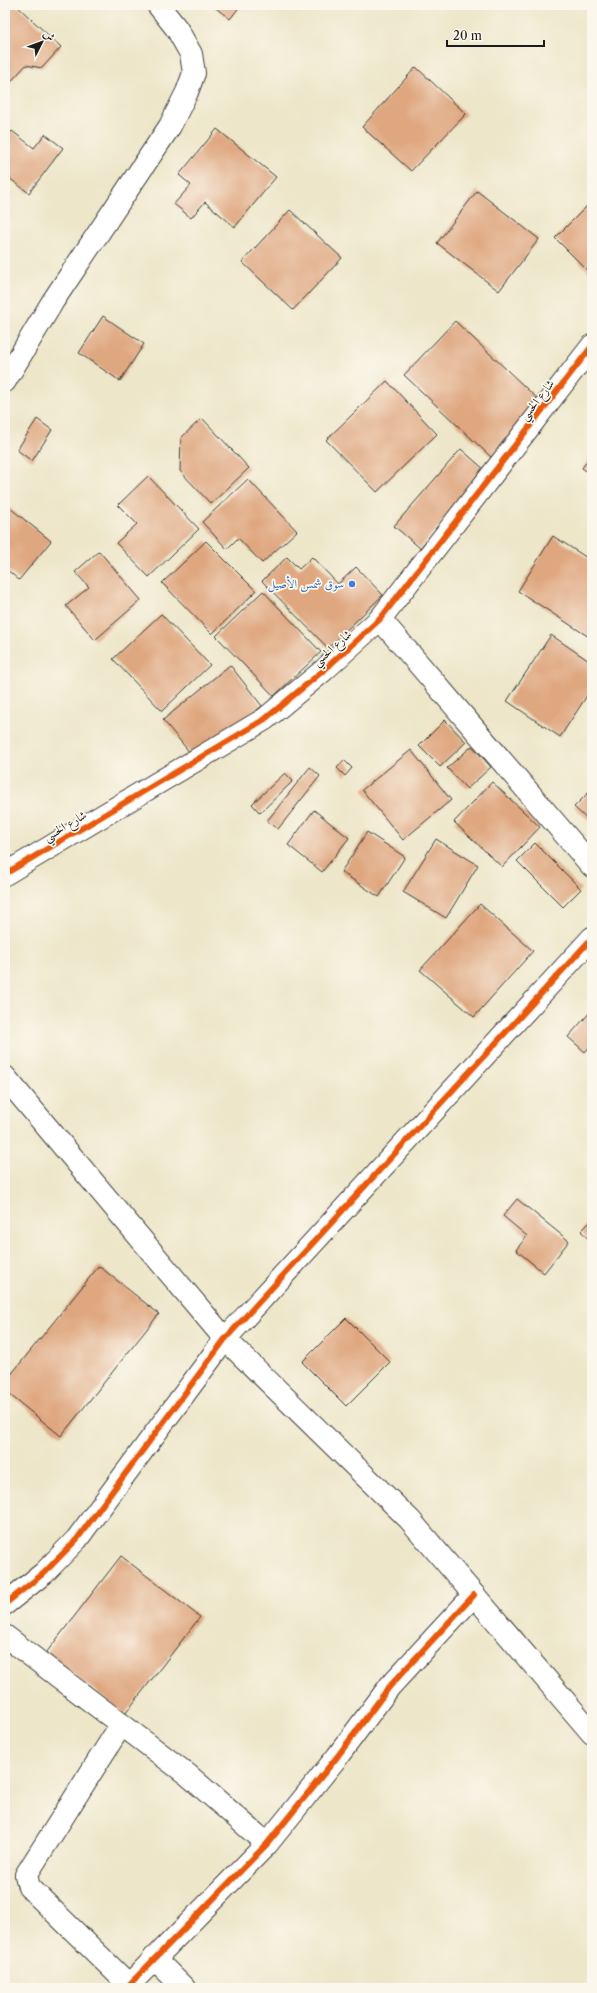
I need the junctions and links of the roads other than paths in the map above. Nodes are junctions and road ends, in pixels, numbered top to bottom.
1 (158, 5) edge
2 (592, 346) edge
3 (5, 380) edge
4 (380, 619) junction
5 (592, 866) edge
6 (5, 874) edge
7 (592, 938) edge
8 (5, 1078) edge
9 (225, 1339) junction
10 (474, 1595) junction
11 (5, 1604) edge
12 (5, 1636) edge
13 (121, 1725) junction
14 (592, 1733) edge
15 (267, 1844) junction
16 (154, 1958) junction
17 (127, 1986) edge
18 (184, 1988) edge

1 - 3 street
2 - 4 street, شارع الحسي
4 - 5 street
4 - 6 street, شارع الحسي
7 - 9 street
8 - 9 street
9 - 10 street
9 - 11 street
10 - 14 street
10 - 15 street
12 - 13 street
13 - 15 street
13 - 17 street
15 - 16 street
16 - 17 street
16 - 18 street

